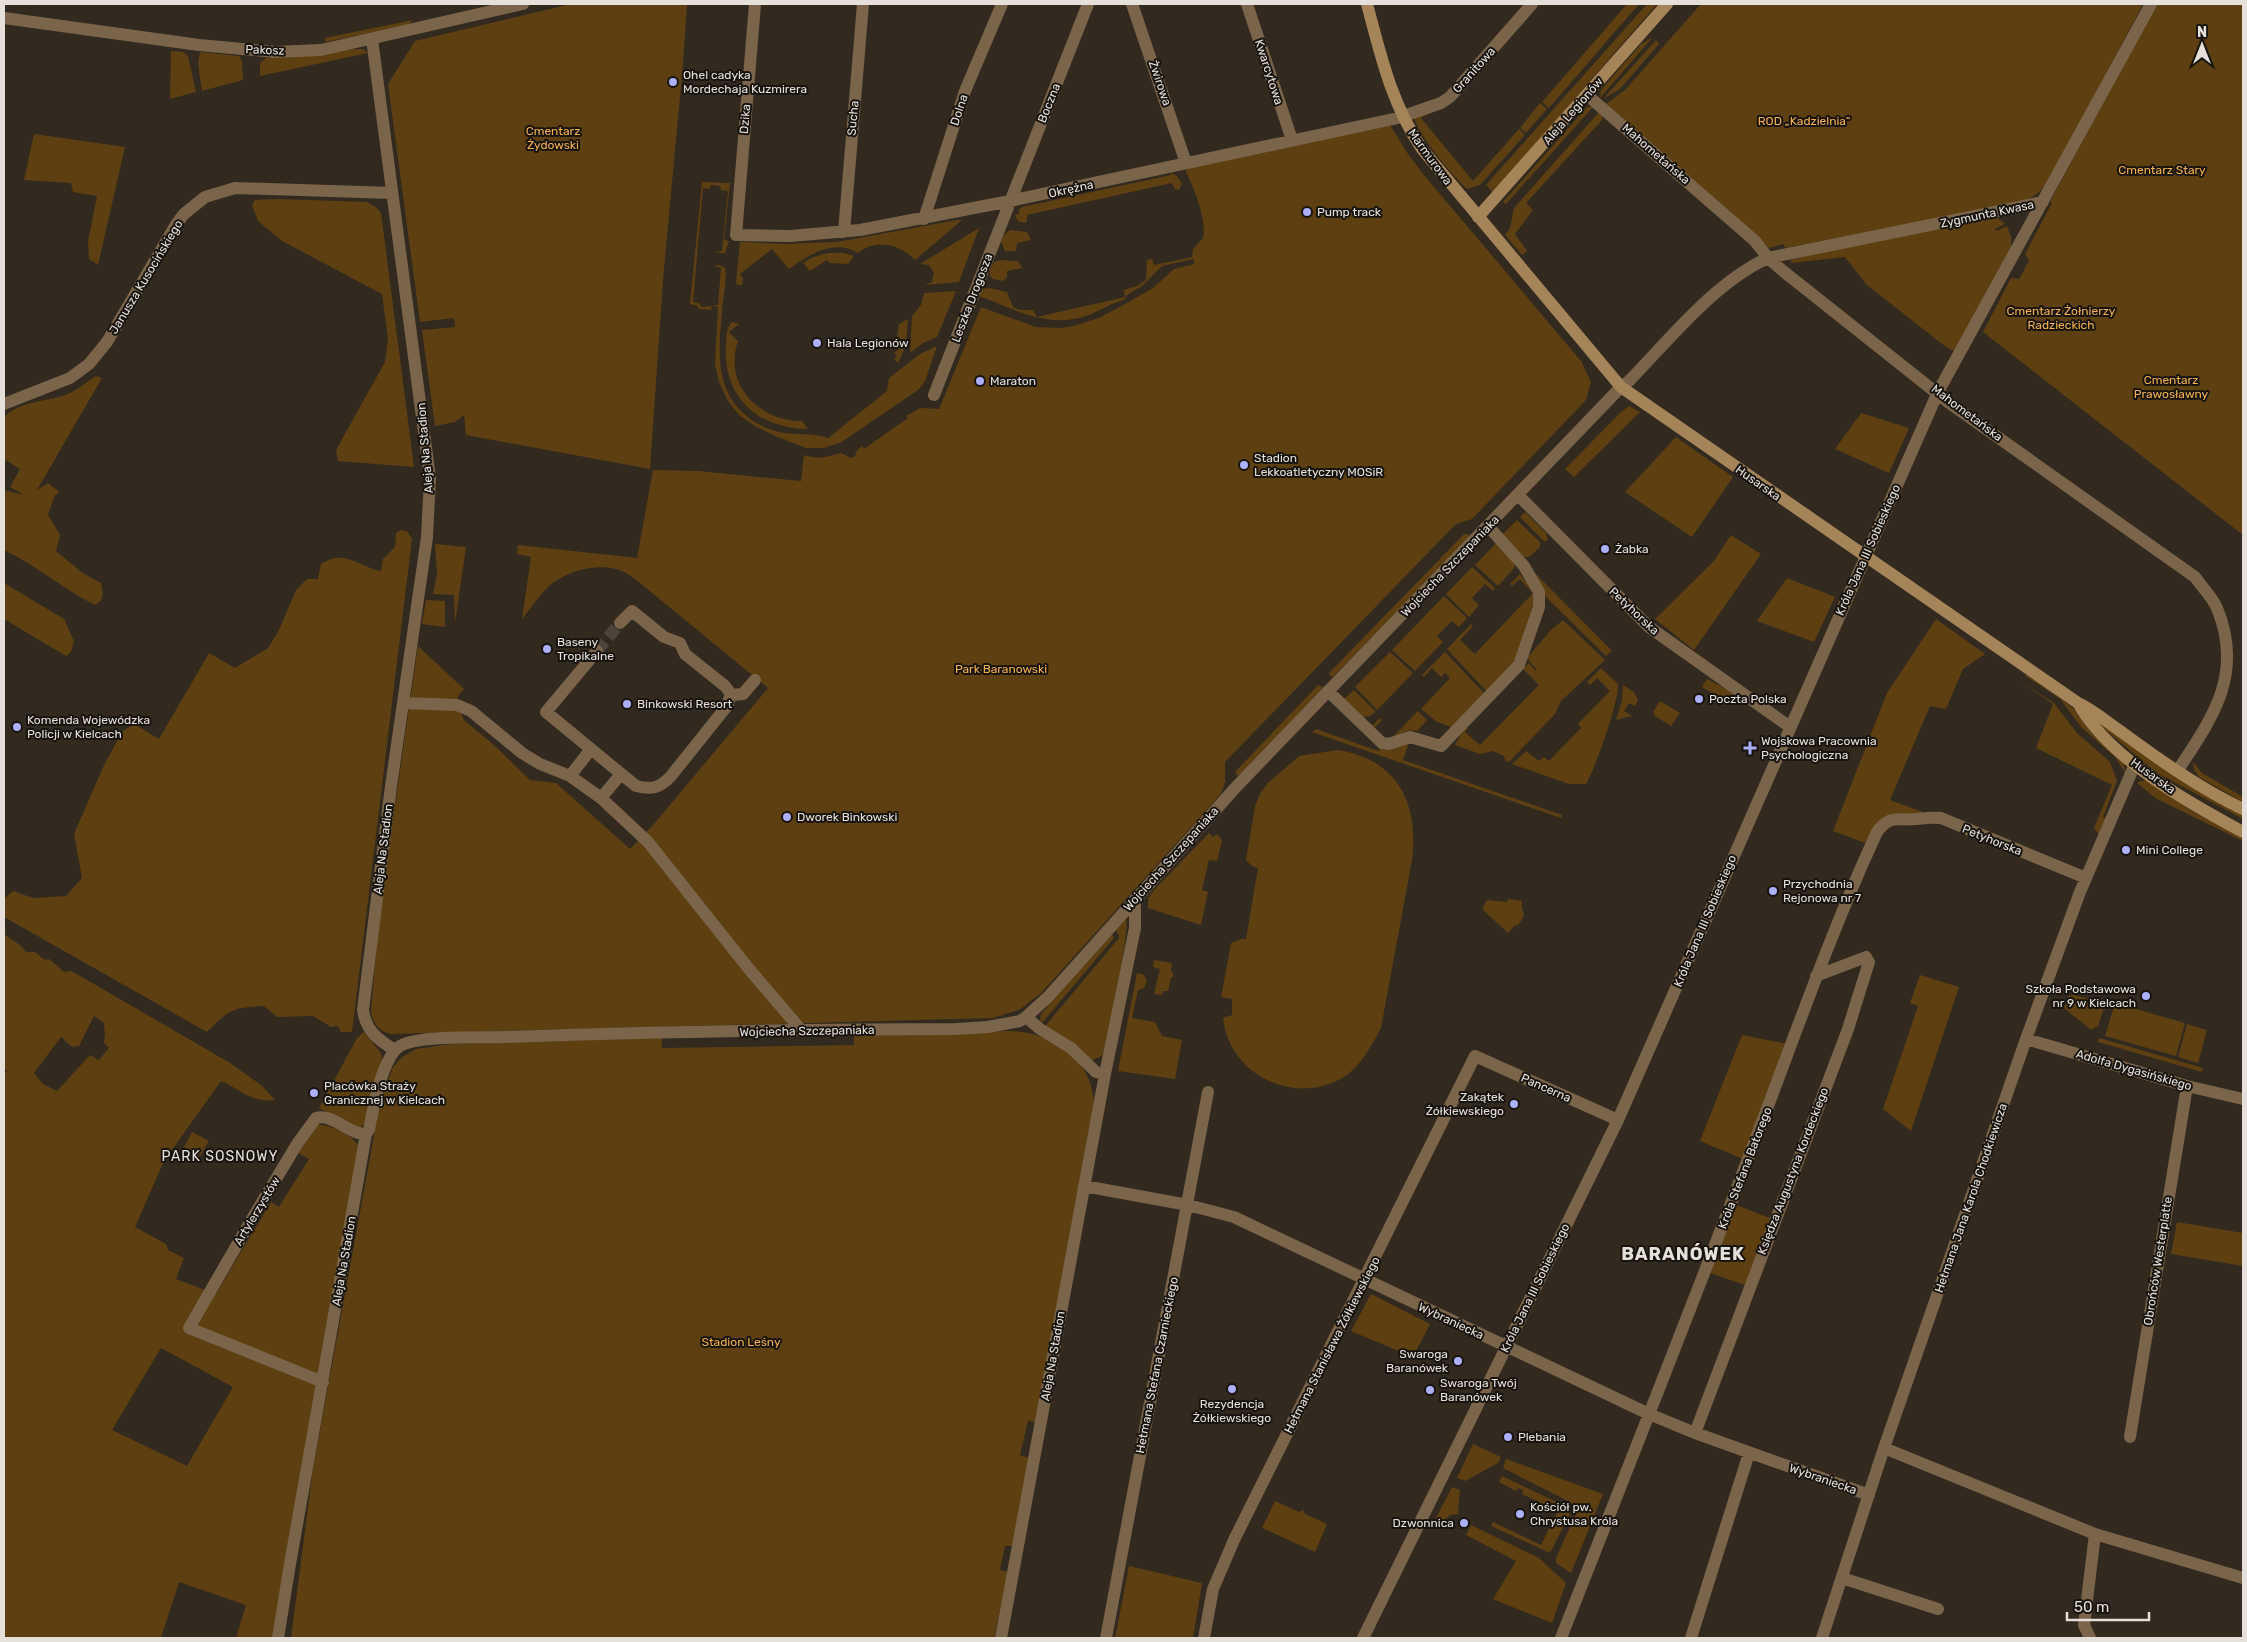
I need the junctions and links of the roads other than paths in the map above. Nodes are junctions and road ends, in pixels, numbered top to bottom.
1 (523, 4) edge
2 (755, 4) edge
3 (863, 4) edge
4 (1002, 4) edge
5 (1088, 4) edge
6 (1132, 4) edge
7 (1247, 4) edge
8 (1367, 4) edge
9 (1532, 4) edge
10 (1667, 4) edge
11 (2151, 4) edge
12 (4, 18) edge
13 (372, 38) junction
14 (1587, 95) junction
15 (1402, 116) junction
16 (1292, 140) junction
17 (1186, 163) junction
18 (392, 193) junction
19 (1010, 201) junction
20 (2043, 202) junction
21 (1478, 217) junction
22 (924, 219) junction
23 (844, 232) junction
24 (736, 235) joint
25 (1768, 258) junction
26 (1621, 387) junction
27 (1938, 392) junction
28 (934, 395) dead end
29 (4, 404) edge
30 (1518, 495) junction
31 (1488, 526) junction
32 (1865, 557) junction
33 (620, 624) tunnel mouth
34 (597, 651) tunnel mouth
35 (755, 680) dead end
36 (1328, 691) junction
37 (732, 696) junction
38 (404, 703) junction
39 (2078, 703) junction
40 (1790, 727) junction
41 (591, 749) junction
42 (2135, 764) junction
43 (2178, 770) junction
44 (621, 774) junction
45 (570, 776) junction
46 (601, 798) junction
47 (2243, 809) edge
48 (1896, 818) joint
49 (2243, 832) edge
50 (2086, 878) junction
51 (1135, 899) junction
52 (1816, 976) junction
53 (1026, 1017) junction
54 (802, 1031) junction
55 (2026, 1039) junction
56 (395, 1050) junction
57 (1475, 1056) joint
58 (1105, 1074) junction
59 (2186, 1086) junction
60 (1208, 1092) dead end
61 (2243, 1099) edge
62 (1618, 1120) junction
63 (366, 1134) junction
64 (1084, 1186) junction
65 (1188, 1205) junction
66 (1365, 1280) junction
67 (1506, 1347) junction
68 (323, 1382) junction
69 (1649, 1414) junction
70 (1695, 1433) junction
71 (2130, 1437) dead end
72 (1884, 1448) junction
73 (1749, 1453) junction
74 (1868, 1494) junction
75 (2095, 1534) junction
76 (1842, 1578) junction
77 (2243, 1578) edge
78 (1938, 1609) dead end
79 (278, 1638) edge
80 (1001, 1638) edge
81 (1106, 1638) edge
82 (1204, 1638) edge
83 (1362, 1638) edge
84 (1561, 1638) edge
85 (1691, 1638) edge
86 (1822, 1638) edge
87 (2090, 1638) edge

1 - 13 street, Pakosz
2 - 24 street, Dzika
3 - 23 street, Sucha
4 - 22 street, Dolna
5 - 19 street, Boczna
6 - 17 street, Żwirowa
7 - 16 street, Kwarcytowa
8 - 15 main road, Marmurowa
9 - 15 street, Granitowa
10 - 14 main road, Aleja Legionów
11 - 20 street, Zygmunta Kwasa
12 - 13 street, Pakosz
13 - 18 street, Aleja Na Stadion
14 - 21 main road, Aleja Legionów
14 - 25 street, Mahometańska
15 - 16 street, Okrężna
15 - 21 main road, Marmurowa
16 - 17 street, Okrężna
17 - 19 street, Okrężna
18 - 29 street, Janusza Kusocińskiego
18 - 38 street, Aleja Na Stadion
19 - 22 street, Okrężna
19 - 28 street, Leszka Drogosza
20 - 25 street, Zygmunta Kwasa
20 - 27 street, Króla Jana III Sobieskiego
21 - 26 main road, Husarska
22 - 23 street, Okrężna
23 - 24 street, Okrężna
25 - 26 street, Wojciecha Szczepaniaka
25 - 27 street, Mahometańska
26 - 30 street, Wojciecha Szczepaniaka
26 - 32 main road, Husarska
27 - 32 street, Króla Jana III Sobieskiego
27 - 43 street, Mahometańska
30 - 31 street, Wojciecha Szczepaniaka
30 - 40 street, Petyhorska
31 - 36 street, Wojciecha Szczepaniaka
31 - 36 street
32 - 39 main road, Husarska
32 - 40 street, Króla Jana III Sobieskiego
33 - 37 street
34 - 41 street
35 - 37 street
36 - 51 street, Wojciecha Szczepaniaka
37 - 44 street
38 - 45 street
38 - 56 street, Aleja Na Stadion
39 - 42 main road, Husarska
39 - 43 main road, Husarska
40 - 62 street, Króla Jana III Sobieskiego
41 - 44 street
41 - 45 street
42 - 49 main road, Husarska
42 - 50 street, Hetmana Jana Karola Chodkiewicza
43 - 47 main road, Husarska
44 - 46 street
45 - 46 street
46 - 54 street
48 - 50 street, Petyhorska
48 - 52 street, Króla Stefana Batorego
50 - 55 street, Hetmana Jana Karola Chodkiewicza
51 - 53 street, Wojciecha Szczepaniaka
51 - 58 street, Aleja Na Stadion
52 - 69 street, Króla Stefana Batorego
52 - 70 street, Księdza Augustyna Kordeckiego
53 - 54 street, Wojciecha Szczepaniaka
53 - 58 street
54 - 56 street, Wojciecha Szczepaniaka
55 - 59 street, Adolfa Dygasińskiego
55 - 72 street, Hetmana Jana Karola Chodkiewicza
56 - 63 street, Aleja Na Stadion
57 - 62 street, Pancerna
57 - 66 street, Hetmana Stanisława Żółkiewskiego
58 - 64 street, Aleja Na Stadion
59 - 61 street, Adolfa Dygasińskiego
59 - 71 street, Obrońców Westerplatte
60 - 65 street, Hetmana Stefana Czarnieckiego
62 - 67 street, Króla Jana III Sobieskiego
63 - 68 street, Aleja Na Stadion
63 - 68 street, Artylerzystów
64 - 65 street, Wybraniecka
64 - 80 street, Aleja Na Stadion
65 - 66 street, Wybraniecka
65 - 81 street, Hetmana Stefana Czarnieckiego
66 - 67 street, Wybraniecka
66 - 82 street, Hetmana Stanisława Żółkiewskiego
67 - 69 street, Wybraniecka
67 - 83 street, Króla Jana III Sobieskiego
68 - 79 street, Aleja Na Stadion
69 - 70 street, Wybraniecka
69 - 84 street, Króla Stefana Batorego
70 - 73 street, Wybraniecka
72 - 74 street, Hetmana Jana Karola Chodkiewicza
72 - 75 street
73 - 74 street, Wybraniecka
73 - 85 street
74 - 76 street, Hetmana Jana Karola Chodkiewicza
75 - 77 street
75 - 87 street
76 - 78 street
76 - 86 street, Hetmana Jana Karola Chodkiewicza

